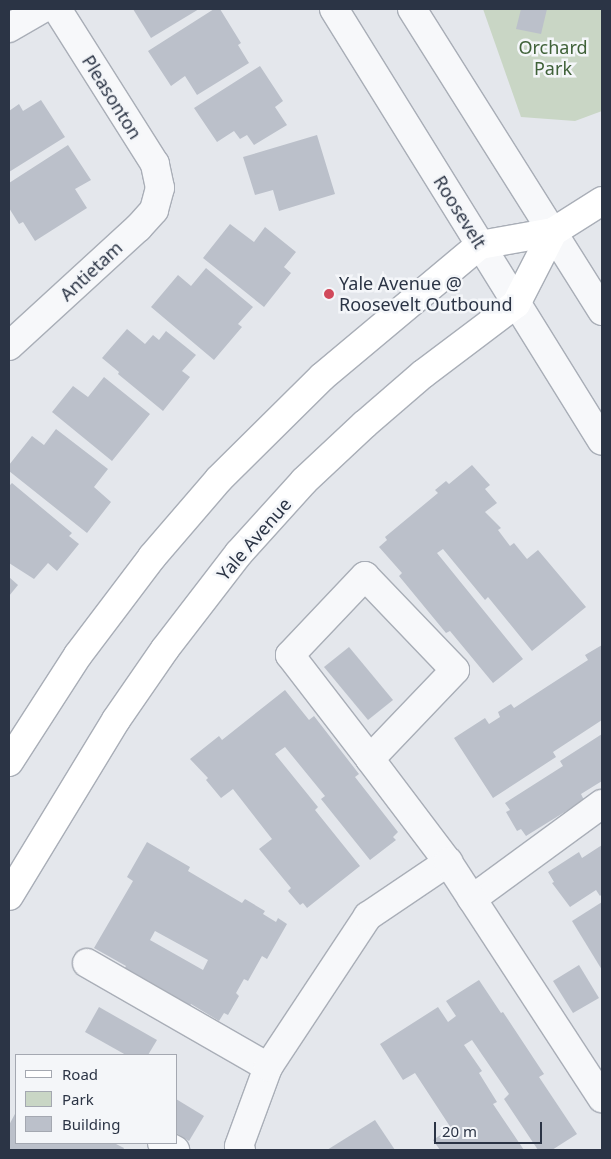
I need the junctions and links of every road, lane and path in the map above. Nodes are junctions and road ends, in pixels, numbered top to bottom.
1 (42, 9) edge
2 (57, 9) edge
3 (334, 9) edge
4 (412, 9) edge
5 (9, 28) edge
6 (160, 188) joint
7 (602, 201) edge
8 (553, 232) junction
9 (480, 244) junction
10 (516, 304) junction
11 (602, 311) edge
12 (9, 346) edge
13 (602, 441) edge
14 (370, 759) junction
15 (9, 762) edge
16 (602, 804) edge
17 (448, 862) junction
18 (9, 896) edge
19 (472, 899) junction
20 (87, 962) dead end
21 (268, 1067) junction
22 (602, 1098) edge
23 (164, 1144) edge
24 (237, 1149) edge
25 (175, 1150) edge

1 - 5 street
2 - 6 street, Pleasonton
3 - 9 street, Roosevelt
4 - 8 street
6 - 12 street, Antietam
7 - 8 main road
8 - 9 main road
8 - 10 main road, Yale Avenue
8 - 11 street
9 - 10 street, Roosevelt
9 - 15 main road
10 - 13 street, Roosevelt
10 - 18 main road, Yale Avenue
14 - 14 street
14 - 17 street
16 - 19 street
17 - 19 street
17 - 21 street
19 - 22 street
20 - 21 street
21 - 24 street
23 - 25 street

